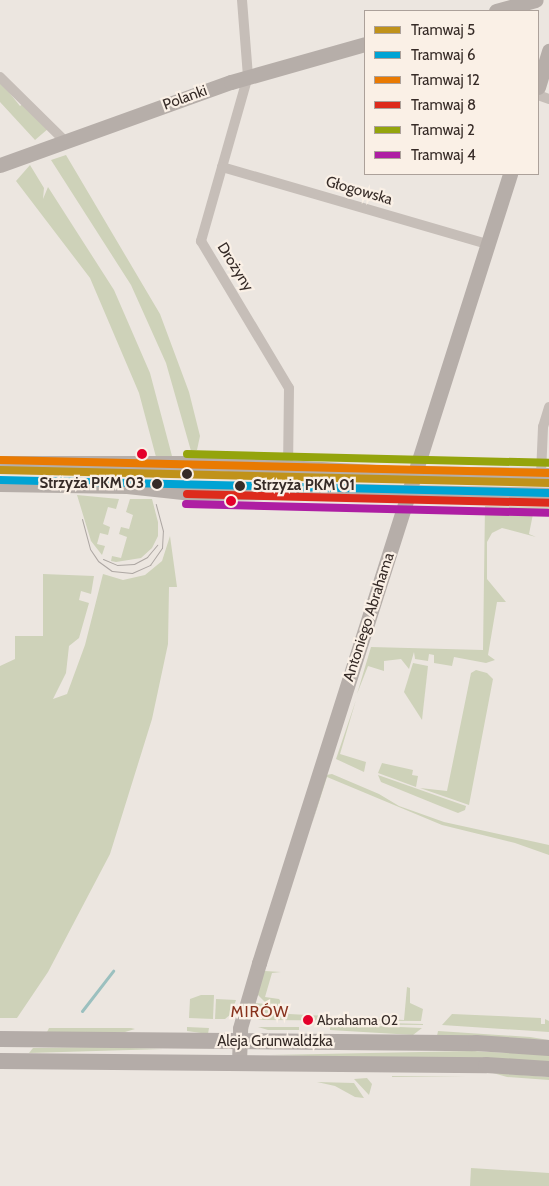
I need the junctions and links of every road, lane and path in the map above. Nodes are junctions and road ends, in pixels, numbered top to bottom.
1 (242, 0) edge
2 (536, 0) edge
3 (500, 10) edge
4 (364, 44) edge
5 (549, 51) edge
6 (248, 76) junction
7 (0, 77) edge
8 (539, 83) edge
9 (66, 142) junction
10 (2, 164) edge
11 (222, 168) junction
12 (510, 175) edge
13 (487, 244) junction
14 (549, 407) edge
15 (0, 463) edge
16 (288, 467) junction
17 (415, 474) junction
18 (545, 475) edge
19 (0, 484) edge
20 (409, 493) junction
21 (549, 495) edge
22 (0, 1039) edge
23 (170, 1041) junction
24 (239, 1041) junction
25 (549, 1048) edge
26 (0, 1061) edge
27 (170, 1062) junction
28 (239, 1062) junction
29 (549, 1069) edge

1 - 6 street
2 - 3 street
4 - 6 street, Polanki
5 - 8 street
6 - 9 street, Polanki
6 - 11 street, Drożyny
7 - 9 street
9 - 10 street, Polanki
11 - 13 street, Głogowska
11 - 16 street, Drożyny
12 - 13 street, Antoniego Abrahama
13 - 17 street, Antoniego Abrahama
14 - 18 street
15 - 16 street
16 - 17 street
17 - 18 street
17 - 20 street, Antoniego Abrahama
19 - 20 street
20 - 21 street
20 - 24 street, Antoniego Abrahama
22 - 23 main road, Aleja Grunwaldzka
23 - 24 main road, Aleja Grunwaldzka
23 - 27 main road
24 - 25 main road, Aleja Grunwaldzka
24 - 28 street, Antoniego Abrahama
26 - 27 main road, Aleja Grunwaldzka
27 - 28 main road, Aleja Grunwaldzka
28 - 29 main road, Aleja Grunwaldzka

